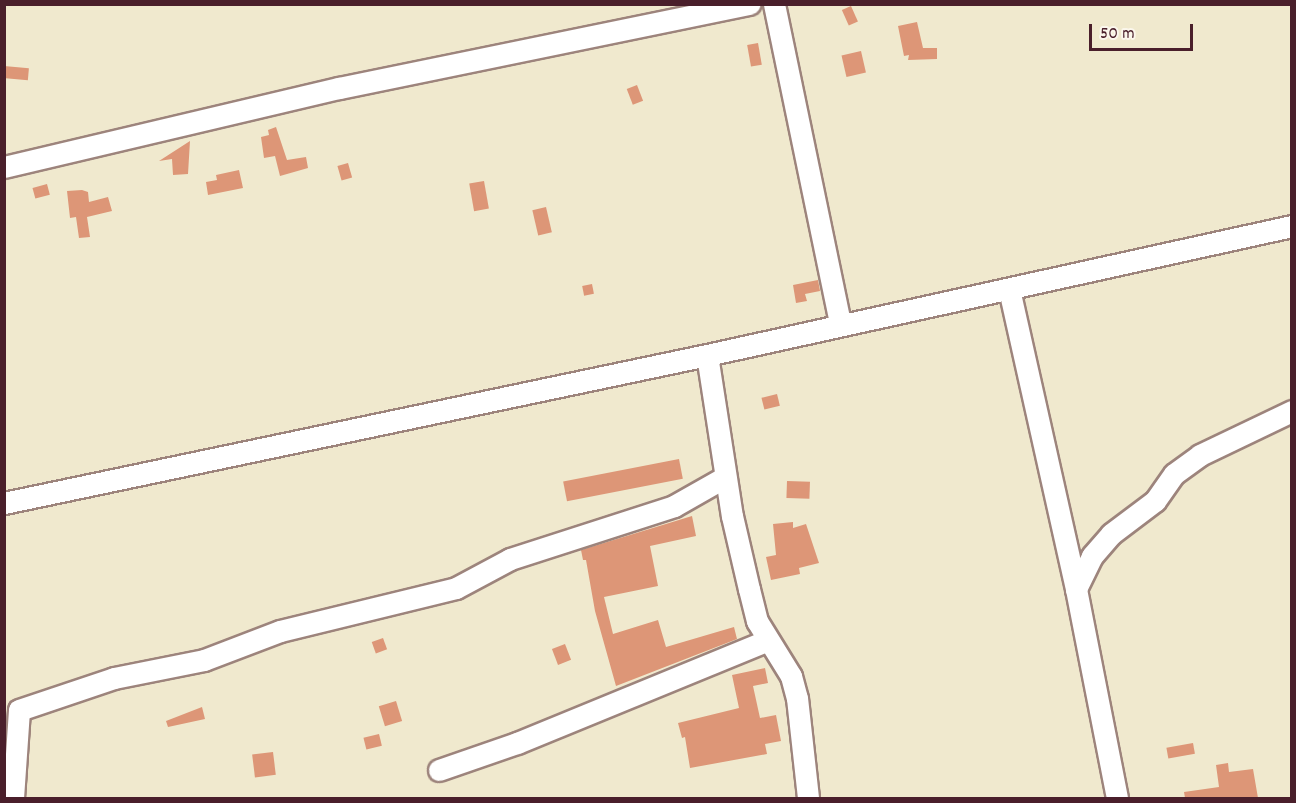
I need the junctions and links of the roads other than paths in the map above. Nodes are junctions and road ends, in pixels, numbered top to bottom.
1 (750, 4) edge
2 (774, 4) edge
3 (4, 167) edge
4 (1292, 226) edge
5 (1009, 289) junction
6 (840, 323) junction
7 (707, 355) junction
8 (1292, 411) edge
9 (725, 477) junction
10 (4, 503) edge
11 (1076, 589) junction
12 (768, 640) junction
13 (440, 770) dead end
14 (14, 798) edge
15 (808, 798) edge
16 (1117, 798) edge

1 - 3 street
2 - 6 street
4 - 5 street
5 - 6 street
5 - 11 street
6 - 7 street
7 - 9 street
7 - 10 street
8 - 11 street
9 - 12 street
9 - 14 street
11 - 16 street
12 - 13 street
12 - 15 street

